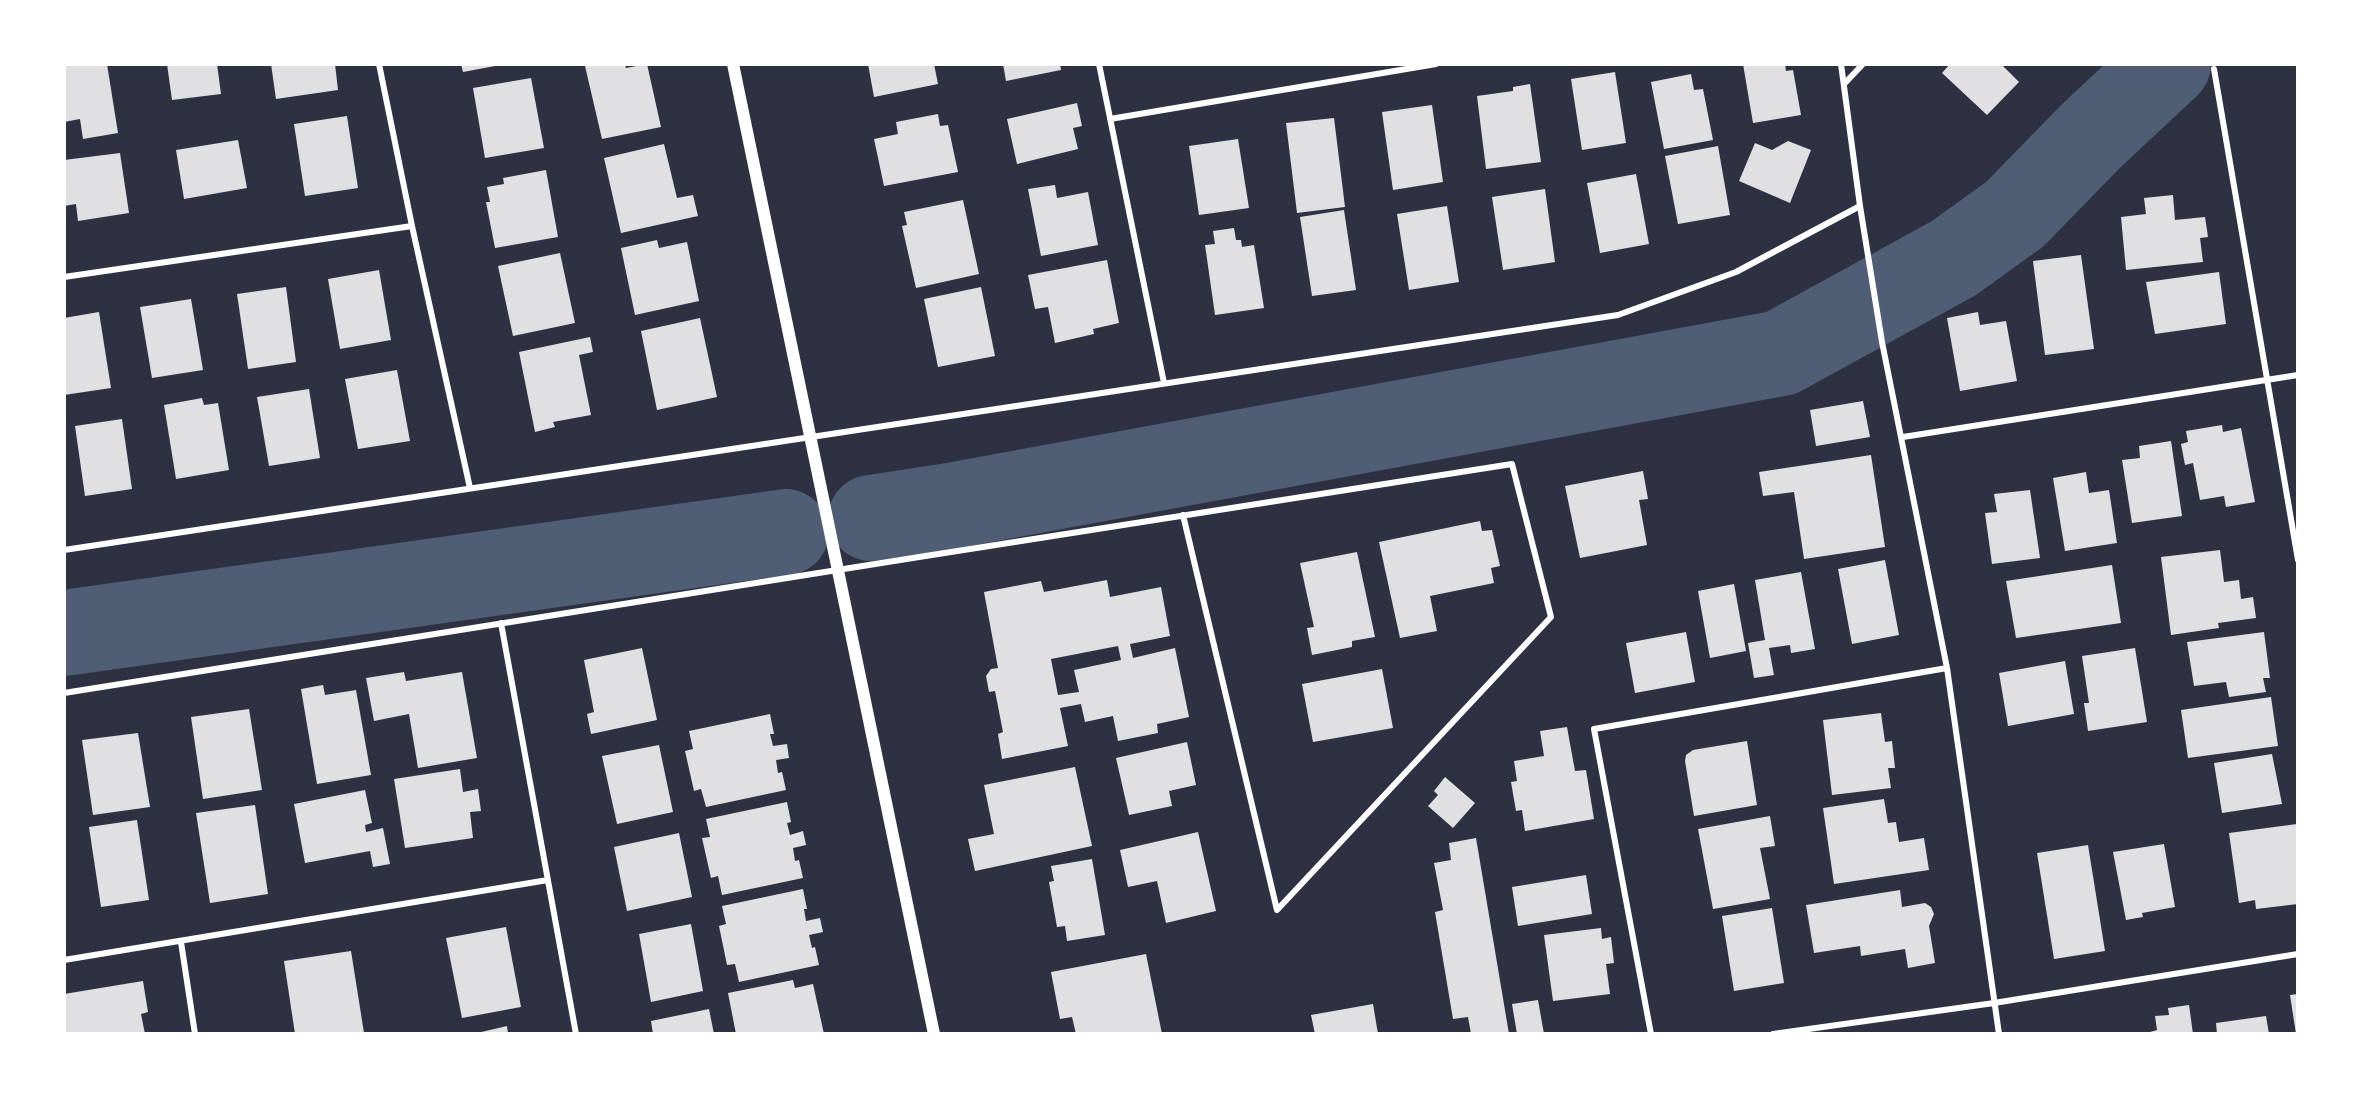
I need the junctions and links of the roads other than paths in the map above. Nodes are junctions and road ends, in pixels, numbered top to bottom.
1 (379, 64) edge
2 (733, 64) edge
3 (1099, 64) edge
4 (1436, 64) edge
5 (1841, 64) edge
6 (1863, 64) edge
7 (2214, 69) dead end
8 (1845, 83) junction
9 (1110, 119) junction
10 (1860, 206) junction
11 (412, 226) junction
12 (64, 277) edge
13 (2298, 375) edge
14 (2266, 380) junction
15 (1164, 383) junction
16 (810, 436) junction
17 (1902, 437) junction
18 (470, 488) junction
19 (1183, 515) junction
20 (64, 550) edge
21 (2298, 561) edge
22 (837, 570) junction
23 (501, 623) junction
24 (1947, 668) junction
25 (64, 693) edge
26 (548, 880) junction
27 (181, 942) junction
28 (2298, 954) edge
29 (64, 960) edge
30 (1994, 1003) junction
31 (195, 1034) edge
32 (576, 1034) edge
33 (934, 1034) edge
34 (1651, 1034) edge
35 (1773, 1034) edge
36 (1999, 1034) edge

1 - 11 street
2 - 16 main road
3 - 9 street
4 - 9 street
5 - 8 street
6 - 8 street
7 - 14 street
8 - 10 street
9 - 15 street
10 - 15 street
10 - 17 street
11 - 12 street
11 - 18 street
13 - 14 street
14 - 17 street
14 - 21 street
15 - 16 street
16 - 18 street
16 - 22 main road
17 - 24 street
18 - 20 street
19 - 19 street
19 - 22 street
22 - 23 street
22 - 33 main road
23 - 25 street
23 - 26 street
24 - 30 street
24 - 34 street
26 - 27 street
26 - 32 street
27 - 29 street
27 - 31 street
28 - 30 street
30 - 35 street
30 - 36 street

